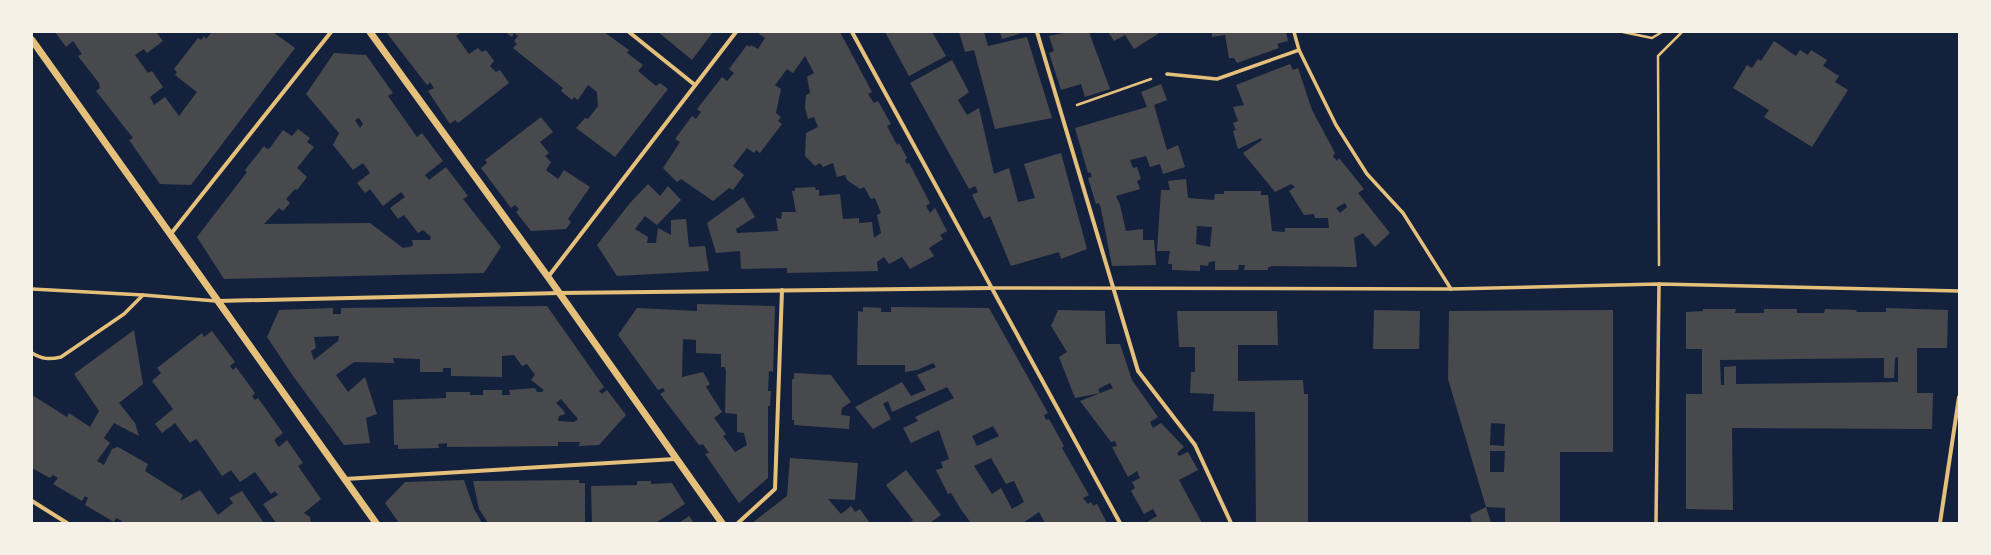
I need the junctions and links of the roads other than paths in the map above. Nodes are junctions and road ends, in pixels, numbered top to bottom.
1 (331, 32) edge
2 (370, 32) edge
3 (629, 32) edge
4 (736, 32) edge
5 (852, 32) edge
6 (1036, 32) edge
7 (1294, 32) edge
8 (32, 40) edge
9 (1299, 50) junction
10 (1167, 74) road end
11 (695, 85) junction
12 (170, 235) junction
13 (548, 277) junction
14 (1659, 284) junction
15 (992, 288) junction
16 (1112, 288) junction
17 (32, 289) edge
18 (1451, 289) junction
19 (782, 290) junction
20 (1959, 291) edge
21 (559, 293) junction
22 (143, 295) junction
23 (218, 301) junction
24 (32, 353) edge
25 (1959, 397) edge
26 (675, 459) junction
27 (344, 479) junction
28 (32, 501) edge
29 (67, 523) edge
30 (376, 523) edge
31 (722, 523) edge
32 (738, 523) edge
33 (1120, 523) edge
34 (1231, 523) edge
35 (1656, 523) edge
36 (1940, 523) edge

1 - 12 street
2 - 13 street
3 - 11 street
4 - 11 street
5 - 15 street
6 - 16 street
7 - 9 street
8 - 12 street
9 - 10 street
9 - 18 street
11 - 13 street
12 - 23 street
13 - 21 street
14 - 18 street
14 - 20 street
14 - 35 street
15 - 16 street
15 - 19 street
15 - 33 street
16 - 18 street
16 - 34 street
17 - 22 street
19 - 21 street
19 - 32 street
21 - 23 street
21 - 26 street
22 - 23 street
22 - 24 street
23 - 27 street
25 - 36 street
26 - 27 street
26 - 31 street
27 - 30 street
28 - 29 street

